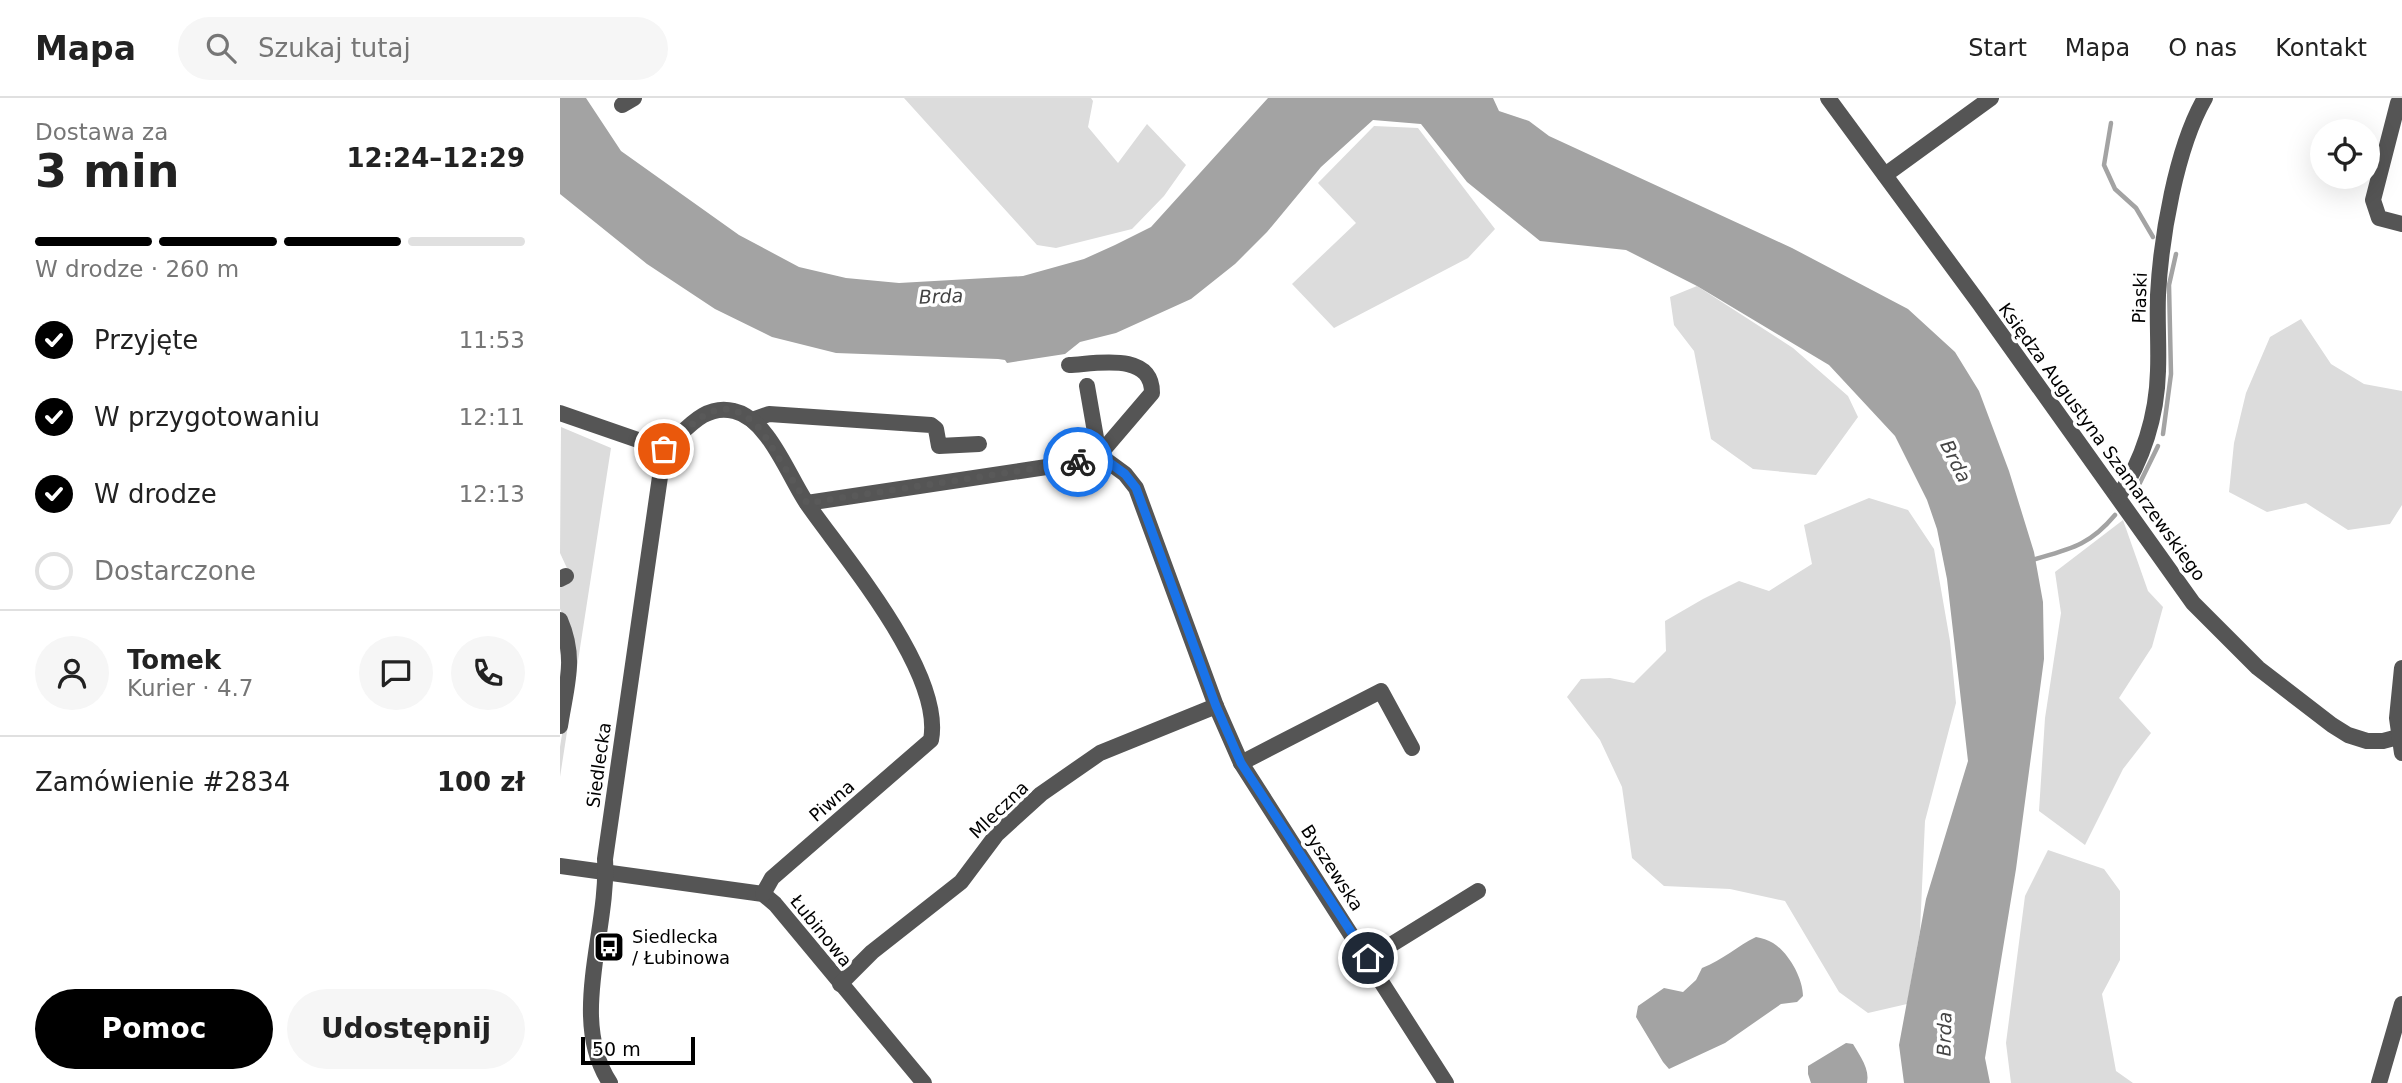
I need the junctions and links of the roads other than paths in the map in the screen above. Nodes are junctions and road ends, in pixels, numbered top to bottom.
1 (1828, 98) edge
2 (1991, 98) edge
3 (2205, 98) edge
4 (2402, 104) edge
5 (1885, 175) junction
6 (2402, 225) edge
7 (1069, 365) dead end
8 (1087, 386) dead end
9 (560, 413) edge
10 (752, 420) junction
11 (979, 444) dead end
12 (664, 449) junction
13 (1099, 455) junction
14 (2118, 497) junction
15 (807, 503) junction
16 (560, 620) edge
17 (2402, 668) edge
18 (1216, 706) junction
19 (560, 726) edge
20 (2401, 742) edge
21 (1412, 748) dead end
22 (1241, 763) junction
23 (560, 866) edge
24 (606, 873) junction
25 (1478, 891) dead end
26 (763, 894) junction
27 (1368, 958) junction
28 (840, 984) junction
29 (2402, 1004) edge
30 (610, 1083) edge
31 (924, 1083) edge
32 (1446, 1083) edge
33 (2379, 1083) edge

1 - 5 street, Księdza Augustyna Szamarzewskiego
2 - 5 street
3 - 14 street, Piaski
4 - 6 street
5 - 14 street, Księdza Augustyna Szamarzewskiego
7 - 13 street
8 - 13 street
9 - 12 street
10 - 11 street
10 - 12 street
10 - 15 street
12 - 24 street, Siedlecka
13 - 15 street
13 - 18 street, Byszewska
14 - 20 street, Księdza Augustyna Szamarzewskiego
15 - 26 street, Piwna
16 - 19 street
17 - 20 street
18 - 22 street, Byszewska
18 - 28 street, Mleczna
21 - 22 street
22 - 27 street, Byszewska
23 - 24 street, Łubinowa
24 - 26 street, Łubinowa
24 - 30 street, Siedlecka
25 - 27 street
26 - 28 street, Łubinowa
27 - 32 street, Byszewska
28 - 31 street, Łubinowa
29 - 33 street

